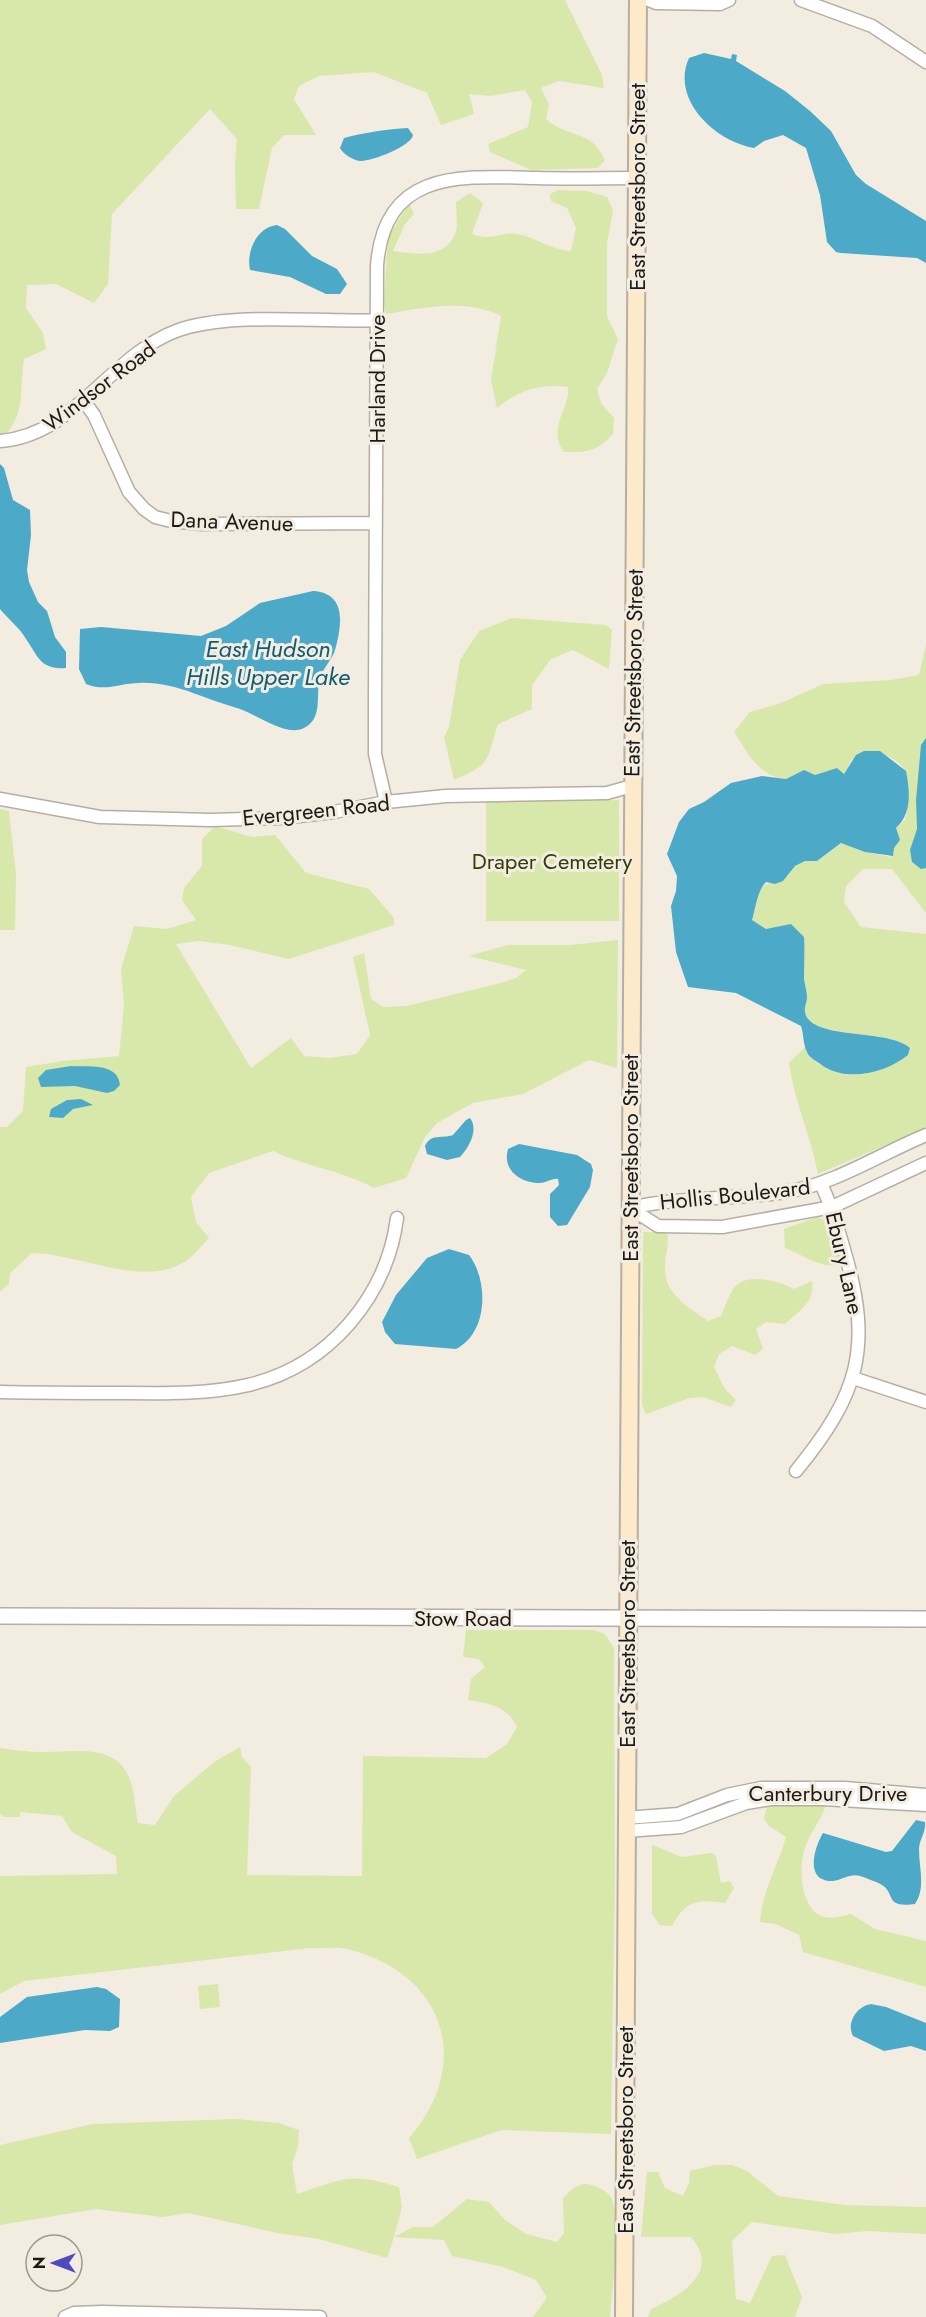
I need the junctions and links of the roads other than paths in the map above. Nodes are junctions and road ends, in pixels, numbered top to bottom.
1 (638, 0) edge
2 (650, 0) edge
3 (729, 0) edge
4 (801, 0) edge
5 (926, 62) edge
6 (636, 178) junction
7 (377, 320) junction
8 (84, 400) junction
9 (0, 441) edge
10 (376, 523) junction
11 (632, 786) junction
12 (0, 799) edge
13 (386, 802) junction
14 (926, 1135) edge
15 (926, 1163) edge
16 (821, 1184) junction
17 (832, 1207) junction
18 (630, 1208) junction
19 (397, 1218) dead end
20 (853, 1378) junction
21 (0, 1392) edge
22 (926, 1402) edge
23 (796, 1471) dead end
24 (0, 1616) edge
25 (628, 1618) junction
26 (926, 1618) edge
27 (926, 1795) edge
28 (886, 1796) junction
29 (926, 1805) edge
30 (626, 1824) junction
31 (66, 2317) edge
32 (320, 2317) edge
33 (624, 2317) edge

1 - 6 main road, East Streetsboro Street
2 - 3 street
4 - 5 street
6 - 7 street, Harland Drive
6 - 11 main road, East Streetsboro Street
7 - 8 street, Windsor Road
7 - 10 street, Harland Drive
8 - 9 street, Windsor Road
8 - 10 street, Dana Avenue
10 - 13 street, Harland Drive
11 - 13 street, Evergreen Road
11 - 18 main road, East Streetsboro Street
12 - 13 street, Evergreen Road
14 - 16 street, Hollis Boulevard
15 - 17 street, Hollis Boulevard
16 - 17 street, Ebury Lane
16 - 18 street, Hollis Boulevard
17 - 18 street, Hollis Boulevard
17 - 20 street, Ebury Lane
18 - 25 main road, East Streetsboro Street
19 - 21 street
20 - 22 street
20 - 23 street, Ebury Lane
24 - 25 street, Stow Road
25 - 26 street, Stow Road
25 - 30 main road, East Streetsboro Street
27 - 28 street, Canterbury Drive
28 - 29 street, Canterbury Drive
28 - 30 street, Canterbury Drive
30 - 33 main road, East Streetsboro Street
31 - 32 street

